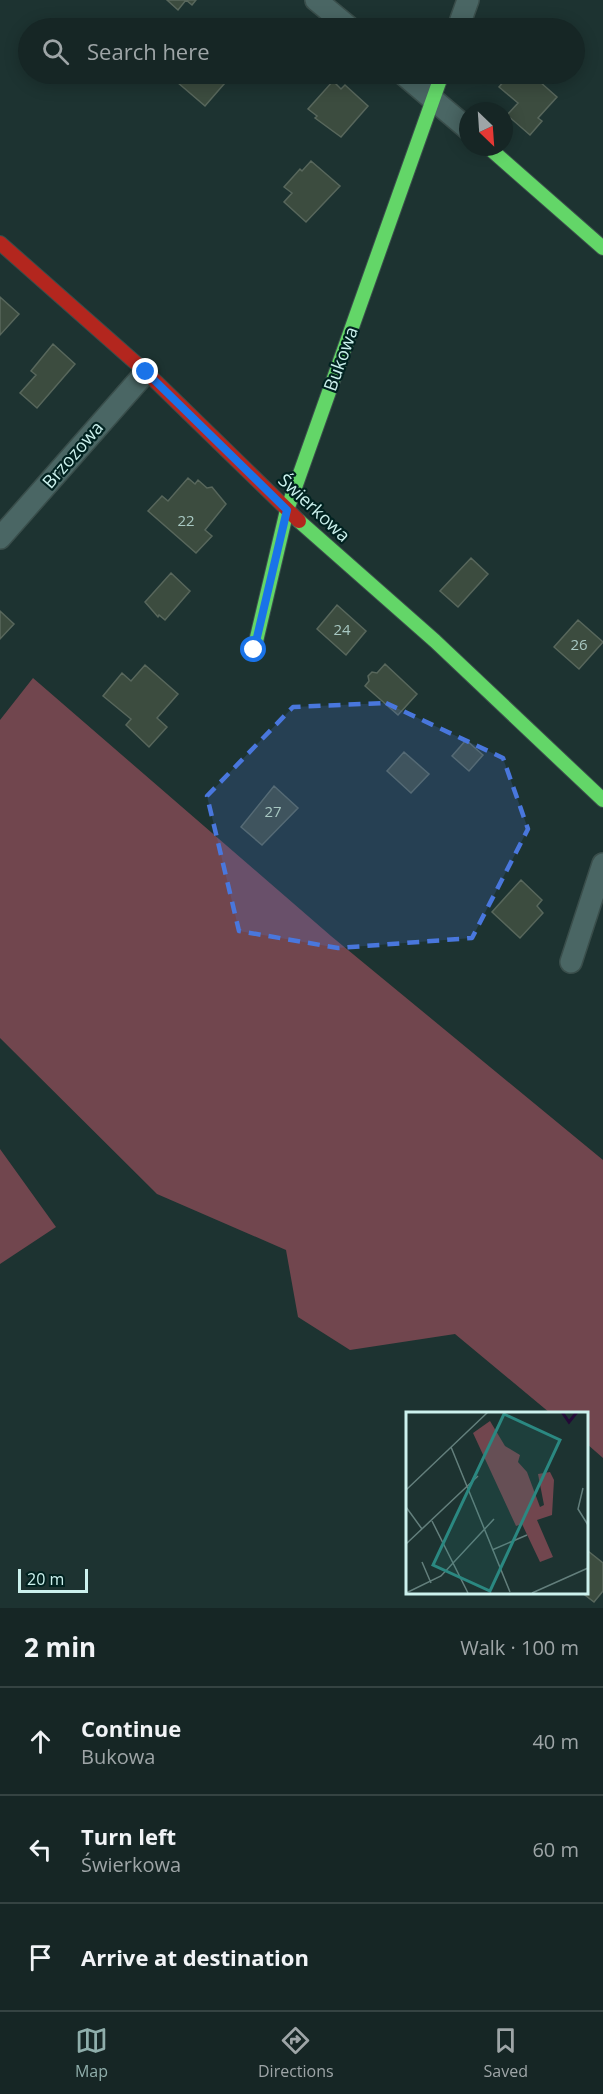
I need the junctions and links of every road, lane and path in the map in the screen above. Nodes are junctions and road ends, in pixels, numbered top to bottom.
1 (316, 0) edge
2 (468, 0) edge
3 (338, 18) edge
4 (462, 18) edge
5 (415, 84) edge
6 (438, 84) edge
7 (433, 99) junction
8 (459, 121) edge
9 (498, 156) edge
10 (0, 243) edge
11 (603, 248) edge
12 (146, 372) junction
13 (287, 510) junction
14 (0, 538) edge
15 (254, 650) dead end
16 (603, 800) edge
17 (603, 864) edge
18 (571, 962) dead end

1 - 3 street
2 - 4 street
5 - 7 street
6 - 7 street, Bukowa
7 - 8 street
7 - 13 street, Bukowa
9 - 11 street
10 - 12 street, Świerkowa
12 - 13 street, Świerkowa
12 - 14 street, Brzozowa
13 - 15 street, Bukowa
13 - 16 street, Świerkowa
17 - 18 street

